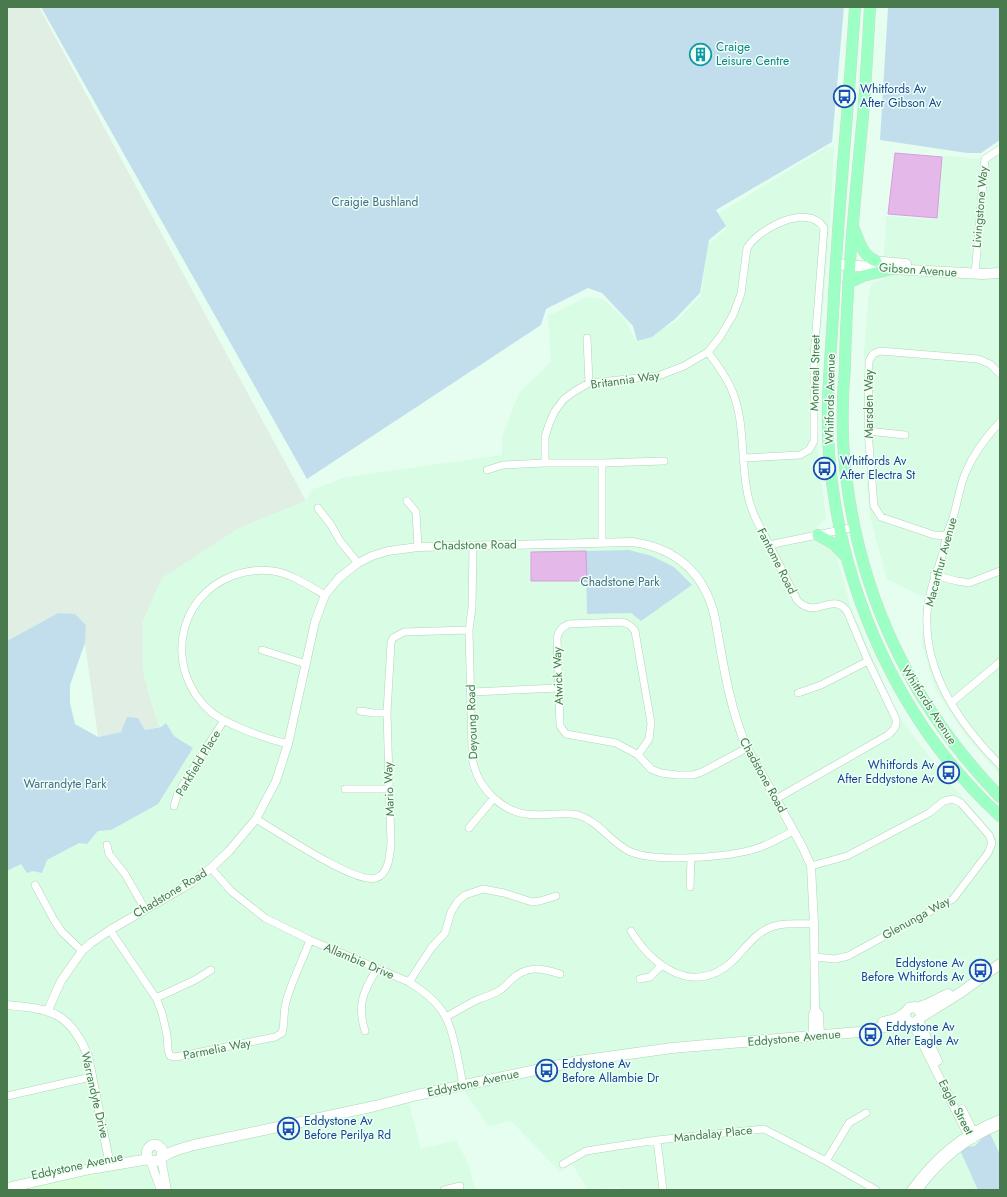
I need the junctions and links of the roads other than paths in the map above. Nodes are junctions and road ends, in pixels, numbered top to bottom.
1 (855, 7) edge
2 (870, 7) edge
3 (1000, 149) edge
4 (852, 225) junction
5 (824, 228) joint
6 (836, 261) junction
7 (876, 261) junction
8 (850, 262) junction
9 (1000, 267) edge
10 (892, 269) junction
11 (975, 271) junction
12 (1000, 273) edge
13 (848, 283) junction
14 (587, 338) dead end
15 (708, 352) junction
16 (1000, 374) edge
17 (589, 382) junction
18 (1000, 423) edge
19 (868, 431) junction
20 (906, 435) dead end
21 (743, 458) junction
22 (664, 462) dead end
23 (545, 463) junction
24 (602, 463) junction
25 (487, 470) dead end
26 (407, 501) dead end
27 (318, 508) dead end
28 (855, 527) junction
29 (840, 530) junction
30 (818, 535) junction
31 (947, 536) junction
32 (602, 542) junction
33 (769, 545) junction
34 (473, 546) junction
35 (418, 547) junction
36 (847, 557) junction
37 (358, 563) junction
38 (1000, 571) edge
39 (934, 575) junction
40 (325, 596) junction
41 (469, 630) junction
42 (262, 650) dead end
43 (868, 661) junction
44 (1000, 662) edge
45 (306, 664) junction
46 (558, 688) junction
47 (472, 692) junction
48 (798, 693) dead end
49 (951, 703) junction
50 (360, 711) dead end
51 (387, 713) junction
52 (224, 720) junction
53 (288, 744) junction
54 (747, 748) junction
55 (638, 755) junction
56 (1000, 765) edge
57 (345, 789) dead end
58 (389, 789) junction
59 (1000, 797) edge
60 (493, 799) junction
61 (776, 799) junction
62 (174, 806) dead end
63 (1000, 816) edge
64 (256, 819) junction
65 (469, 828) dead end
66 (793, 831) junction
67 (107, 845) dead end
68 (691, 858) junction
69 (811, 866) junction
70 (211, 868) junction
71 (35, 885) dead end
72 (690, 887) dead end
73 (556, 896) dead end
74 (145, 909) junction
75 (814, 924) junction
76 (110, 930) junction
77 (631, 932) dead end
78 (310, 940) junction
79 (82, 951) junction
80 (815, 957) junction
81 (1000, 957) edge
82 (1000, 964) edge
83 (661, 966) junction
84 (377, 968) junction
85 (211, 970) dead end
86 (560, 974) dead end
87 (640, 979) dead end
88 (409, 982) junction
89 (156, 998) junction
90 (7, 1006) edge
91 (48, 1010) junction
92 (446, 1017) junction
93 (914, 1017) junction
94 (365, 1031) dead end
95 (816, 1034) junction
96 (92, 1077) junction
97 (462, 1083) junction
98 (7, 1096) edge
99 (866, 1113) dead end
100 (1000, 1119) edge
101 (1000, 1125) edge
102 (972, 1135) junction
103 (657, 1140) junction
104 (159, 1146) junction
105 (148, 1156) junction
106 (161, 1158) junction
107 (826, 1161) junction
108 (110, 1162) junction
109 (563, 1164) dead end
110 (7, 1182) edge
111 (460, 1186) dead end
112 (7, 1188) edge
113 (161, 1190) edge
114 (167, 1190) edge
115 (444, 1190) edge
116 (663, 1190) edge
117 (876, 1190) edge
118 (911, 1190) edge
119 (918, 1190) edge

1 - 6 main road, Whitfords Avenue
2 - 4 main road, Whitfords Avenue
3 - 11 street, Livingstone Way
4 - 7 main road
4 - 8 main road, Whitfords Avenue
5 - 15 street, Britannia Way
5 - 21 street, Montreal Street
6 - 8 main road, Gibson Avenue
6 - 29 main road, Whitfords Avenue
7 - 8 main road, Gibson Avenue
7 - 11 main road, Gibson Avenue
8 - 10 main road, Gibson Avenue
8 - 13 main road, Whitfords Avenue
9 - 11 main road, Gibson Avenue
10 - 11 main road, Gibson Avenue
10 - 13 main road
11 - 12 main road, Gibson Avenue
13 - 28 main road, Whitfords Avenue
14 - 17 street
15 - 17 street, Britannia Way
15 - 21 street, Fantome Road
16 - 19 street, Marsden Way
17 - 23 street, Britannia Way
18 - 31 street, Macarthur Avenue
19 - 20 street
19 - 31 street, Marsden Way
21 - 33 street, Fantome Road
22 - 24 street
23 - 24 street
23 - 25 street
24 - 32 street
26 - 35 street
27 - 37 street
28 - 29 street
28 - 59 main road, Whitfords Avenue
29 - 30 street
29 - 36 main road, Whitfords Avenue
30 - 33 street
30 - 36 main road
31 - 39 street, Macarthur Avenue
32 - 34 street, Chadstone Road
32 - 54 street, Chadstone Road
33 - 43 street, Fantome Road
34 - 35 street, Chadstone Road
34 - 41 street, Deyoung Road
35 - 37 street, Chadstone Road
36 - 63 main road, Whitfords Avenue
37 - 40 street, Chadstone Road
38 - 39 street
39 - 49 street, Macarthur Avenue
40 - 45 street, Chadstone Road
40 - 52 street
41 - 47 street, Deyoung Road
41 - 51 street, Mario Way
42 - 45 street
43 - 48 street
43 - 61 street, Fantome Road
44 - 49 street
45 - 53 street, Chadstone Road
46 - 47 street
46 - 55 street, Atwick Way
46 - 55 street, Atwick Way
47 - 60 street, Deyoung Road
49 - 56 street, Macarthur Avenue
50 - 51 street
51 - 58 street, Mario Way
52 - 53 street
52 - 62 street, Parkfield Place
53 - 64 street, Chadstone Road
54 - 55 street, Atwick Way
54 - 61 street, Chadstone Road
57 - 58 street
58 - 64 street, Mario Way
60 - 65 street
60 - 68 street, Deyoung Road
61 - 66 street, Chadstone Road
64 - 70 street, Chadstone Road
66 - 68 street, Deyoung Road
66 - 69 street, Chadstone Road
67 - 74 street
68 - 72 street
69 - 75 street, Chadstone Road
69 - 80 street, Glenunga Way
70 - 74 street, Chadstone Road
70 - 78 street, Allambie Drive
71 - 79 street
73 - 88 street
74 - 76 street, Chadstone Road
75 - 80 street, Chadstone Road
75 - 83 street
76 - 79 street, Chadstone Road
76 - 89 street, Parmelia Way
77 - 83 street
78 - 84 street, Allambie Drive
78 - 89 street, Parmelia Way
79 - 91 street, Chadstone Road
80 - 95 street, Chadstone Road
81 - 93 main road, Eddystone Avenue
82 - 93 main road, Eddystone Avenue
83 - 87 street
84 - 88 street, Allambie Drive
84 - 94 street
85 - 89 street
86 - 92 street
88 - 92 street, Allambie Drive
90 - 91 street, Warrandyte Drive
91 - 96 street, Warrandyte Drive
92 - 97 street, Allambie Drive
93 - 95 main road, Eddystone Avenue
93 - 102 street, Eagle Street
95 - 97 main road, Eddystone Avenue
96 - 98 street
96 - 108 street, Warrandyte Drive
97 - 104 main road, Eddystone Avenue
97 - 106 main road, Eddystone Avenue
99 - 107 street
100 - 102 street
101 - 102 street
102 - 118 street
102 - 119 street
103 - 107 street, Mandalay Place
103 - 109 street, Mandalay Place
103 - 116 street
104 - 105 main road
104 - 106 main road
105 - 106 main road
105 - 108 main road, Eddystone Avenue
105 - 113 street
106 - 114 street
107 - 117 street, Mandalay Place
108 - 110 main road, Eddystone Avenue
108 - 112 main road, Eddystone Avenue
111 - 115 street

